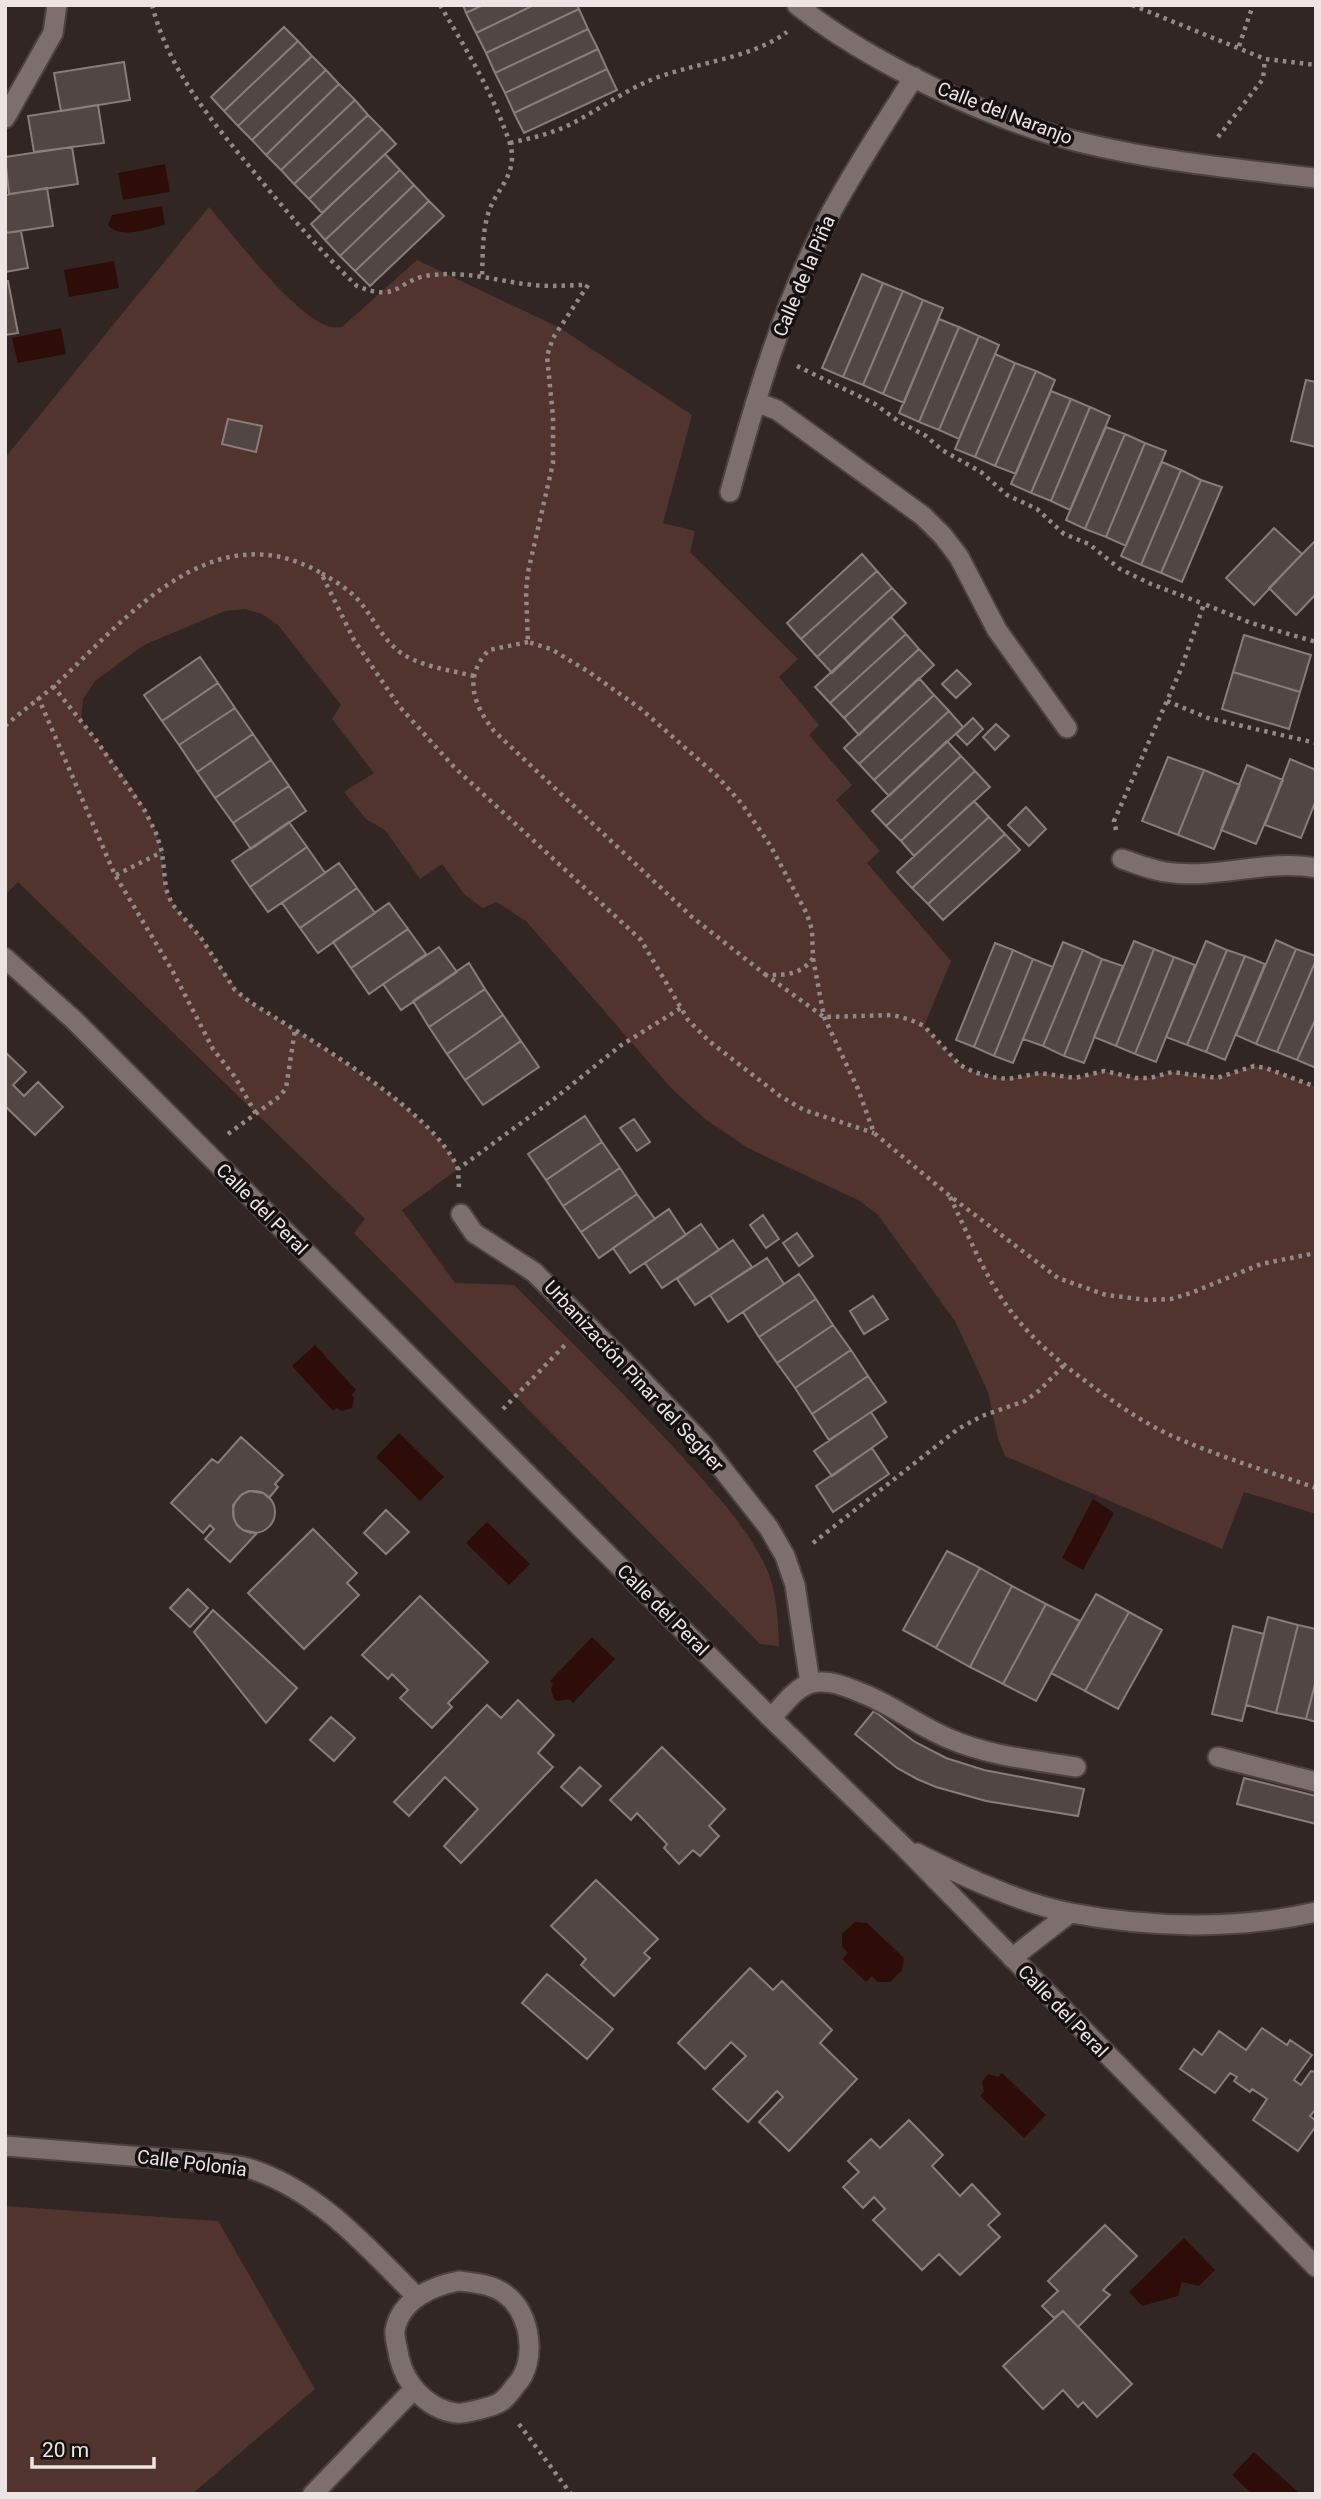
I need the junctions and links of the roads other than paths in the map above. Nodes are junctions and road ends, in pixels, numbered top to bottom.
1 (57, 5) edge
2 (801, 8) edge
3 (914, 77) junction
4 (5, 118) edge
5 (1316, 178) edge
6 (756, 402) junction
7 (730, 492) dead end
8 (1067, 728) dead end
9 (1122, 859) road end
10 (1316, 869) edge
11 (5, 958) edge
12 (461, 1214) road end
13 (810, 1684) junction
14 (771, 1718) junction
15 (1218, 1757) dead end
16 (1076, 1767) dead end
17 (1316, 1782) edge
18 (902, 1845) junction
19 (1316, 1912) edge
20 (1070, 1913) junction
21 (1012, 1958) junction
22 (5, 2146) edge
23 (1316, 2267) edge
24 (417, 2297) junction
25 (414, 2389) junction
26 (313, 2494) edge

1 - 4 street
2 - 3 street, Calle del Naranjo
3 - 5 street, Calle del Naranjo
3 - 6 street, Calle de la Piña
6 - 7 street, Calle de la Piña
6 - 8 street
9 - 10 street
11 - 14 street, Calle del Peral
12 - 13 street, Urbanización Pinar del Segher
13 - 14 street
13 - 16 street
14 - 18 street, Calle del Peral
15 - 17 street
18 - 20 street
18 - 21 street, Calle del Peral
19 - 20 street
20 - 21 street
21 - 23 street, Calle del Peral
22 - 24 street, Calle Polonia
24 - 25 street
24 - 25 street
25 - 26 street

